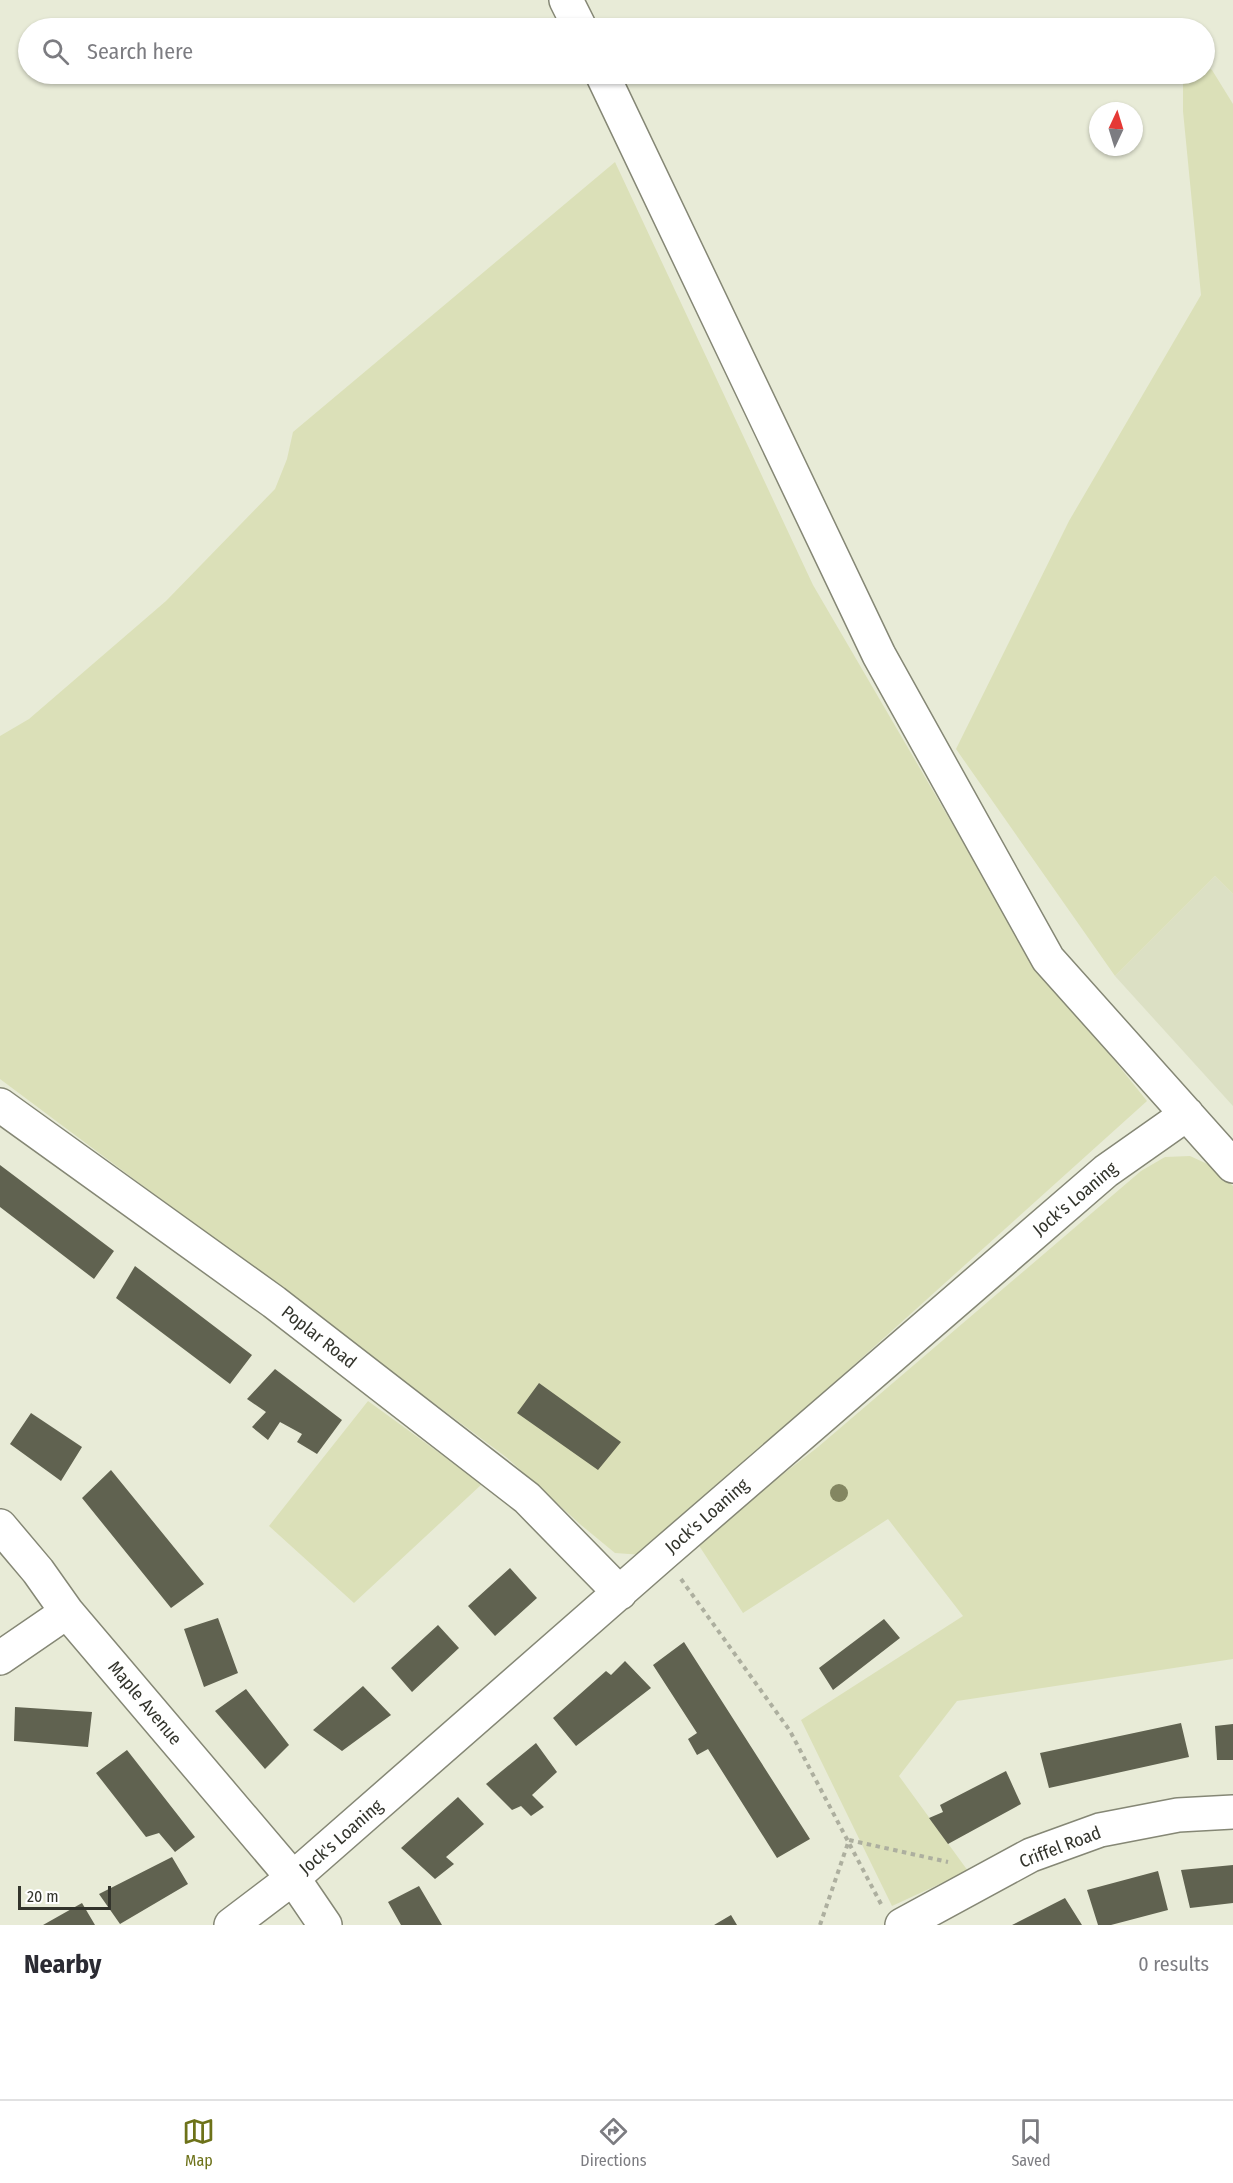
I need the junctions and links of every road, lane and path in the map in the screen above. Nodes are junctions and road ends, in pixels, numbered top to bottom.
1 (566, 0) edge
2 (575, 18) edge
3 (607, 84) edge
4 (0, 1105) edge
5 (1187, 1114) junction
6 (1233, 1166) edge
7 (0, 1526) edge
8 (663, 1554) junction
9 (620, 1593) junction
10 (67, 1612) junction
11 (0, 1658) edge
12 (1233, 1812) edge
13 (849, 1840) junction
14 (998, 1872) junction
15 (293, 1878) junction
16 (894, 1920) edge
17 (231, 1925) edge
18 (325, 1925) edge
19 (820, 1925) edge

1 - 2 street
3 - 5 street
4 - 9 street, Poplar Road
5 - 6 street
5 - 8 street, Jock's Loaning
7 - 10 street, Maple Avenue
8 - 9 street, Jock's Loaning
8 - 13 path
9 - 15 street, Jock's Loaning
10 - 11 street
10 - 15 street, Maple Avenue
12 - 14 street, Criffel Road
13 - 14 path
13 - 16 path
13 - 19 path
14 - 16 street, Criffel Road
15 - 17 street, Jock's Loaning
15 - 18 street, Maple Avenue

